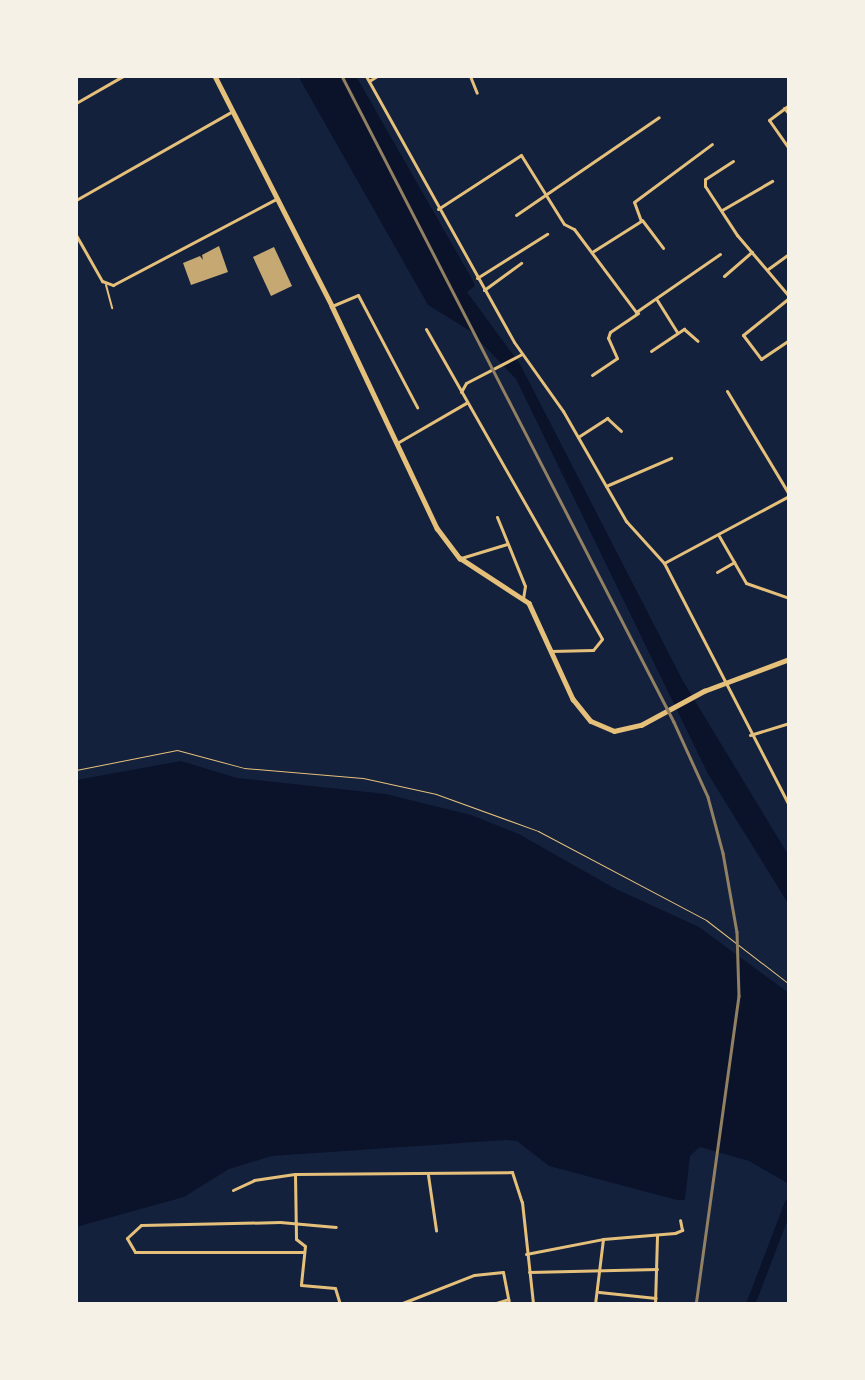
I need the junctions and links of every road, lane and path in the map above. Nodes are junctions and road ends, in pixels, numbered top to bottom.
1 (123, 76) edge
2 (215, 76) edge
3 (366, 76) edge
4 (377, 76) edge
5 (470, 76) edge
6 (368, 81) junction
7 (477, 93) dead end
8 (76, 103) edge
9 (789, 104) edge
10 (784, 108) junction
11 (232, 112) junction
12 (789, 114) edge
13 (659, 117) dead end
14 (712, 144) dead end
15 (789, 149) edge
16 (733, 161) dead end
17 (772, 181) dead end
18 (546, 195) junction
19 (276, 199) junction
20 (76, 200) edge
21 (438, 209) junction
22 (722, 210) junction
23 (516, 215) dead end
24 (642, 219) junction
25 (547, 234) dead end
26 (76, 235) edge
27 (663, 248) dead end
28 (592, 252) junction
29 (752, 252) junction
30 (720, 254) dead end
31 (789, 254) edge
32 (521, 264) dead end
33 (768, 269) junction
34 (724, 276) dead end
35 (477, 278) junction
36 (106, 285) junction
37 (484, 290) junction
38 (789, 296) edge
39 (656, 300) junction
40 (332, 306) junction
41 (112, 308) dead end
42 (638, 311) junction
43 (426, 329) dead end
44 (677, 332) junction
45 (789, 340) edge
46 (698, 341) dead end
47 (651, 351) dead end
48 (522, 354) junction
49 (592, 375) dead end
50 (727, 390) dead end
51 (461, 395) junction
52 (466, 403) junction
53 (417, 407) dead end
54 (621, 431) dead end
55 (578, 437) junction
56 (397, 443) junction
57 (670, 458) dead end
58 (606, 486) junction
59 (789, 495) edge
60 (497, 517) dead end
61 (719, 536) junction
62 (508, 544) junction
63 (460, 558) junction
64 (734, 562) junction
65 (664, 563) junction
66 (717, 572) dead end
67 (523, 598) junction
68 (789, 598) edge
69 (550, 651) junction
70 (789, 659) edge
71 (724, 682) junction
72 (789, 724) edge
73 (750, 735) junction
74 (76, 770) edge
75 (787, 798) edge
76 (789, 805) edge
77 (789, 984) edge
78 (294, 1174) junction
79 (428, 1175) junction
80 (233, 1190) dead end
81 (680, 1220) dead end
82 (294, 1226) junction
83 (336, 1228) dead end
84 (436, 1230) dead end
85 (657, 1236) junction
86 (603, 1239) junction
87 (304, 1252) junction
88 (526, 1254) junction
89 (602, 1268) junction
90 (657, 1269) junction
91 (529, 1272) junction
92 (599, 1292) junction
93 (656, 1298) junction
94 (508, 1302) edge
95 (340, 1304) edge
96 (400, 1304) edge
97 (493, 1304) edge
98 (534, 1304) edge
99 (594, 1304) edge
100 (655, 1304) edge

1 - 8 street
2 - 11 street
3 - 6 street
4 - 6 street
5 - 7 street
6 - 21 street
9 - 10 street
10 - 12 street
10 - 15 street
11 - 19 street
11 - 20 street
13 - 18 street
14 - 24 street
16 - 22 street
17 - 22 street
18 - 21 street
18 - 23 street
18 - 28 street
19 - 36 street
19 - 40 street
21 - 35 street
22 - 29 street
24 - 27 street
24 - 28 street
25 - 35 street
26 - 36 street
28 - 42 street
29 - 33 street
29 - 34 street
30 - 39 street
31 - 33 street
32 - 37 street
33 - 38 street
35 - 37 street
36 - 41 lane
37 - 48 street
38 - 45 street
39 - 42 street
39 - 44 street
40 - 53 street
40 - 56 street
42 - 49 street
43 - 51 street
44 - 46 street
44 - 47 street
48 - 51 street
48 - 55 street
50 - 59 street
51 - 52 street
52 - 56 street
52 - 69 street
54 - 55 street
55 - 58 street
56 - 63 street
57 - 58 street
58 - 65 street
59 - 61 street
60 - 62 street
61 - 64 street
61 - 65 street
62 - 63 street
62 - 67 street
63 - 67 street
64 - 66 street
64 - 68 street
65 - 71 street
67 - 69 street
69 - 71 street
70 - 71 street
71 - 73 street
72 - 73 street
73 - 75 street
74 - 77 path
75 - 76 street
78 - 79 street
78 - 80 street
78 - 82 street
79 - 84 street
79 - 88 street
81 - 85 street
82 - 83 street
82 - 87 street
82 - 87 street
85 - 86 street
85 - 90 street
86 - 88 street
86 - 89 street
87 - 95 street
88 - 91 street
89 - 90 street
89 - 91 street
89 - 92 street
90 - 93 street
91 - 98 street
92 - 93 street
92 - 99 street
93 - 100 street
94 - 96 street
94 - 97 street

